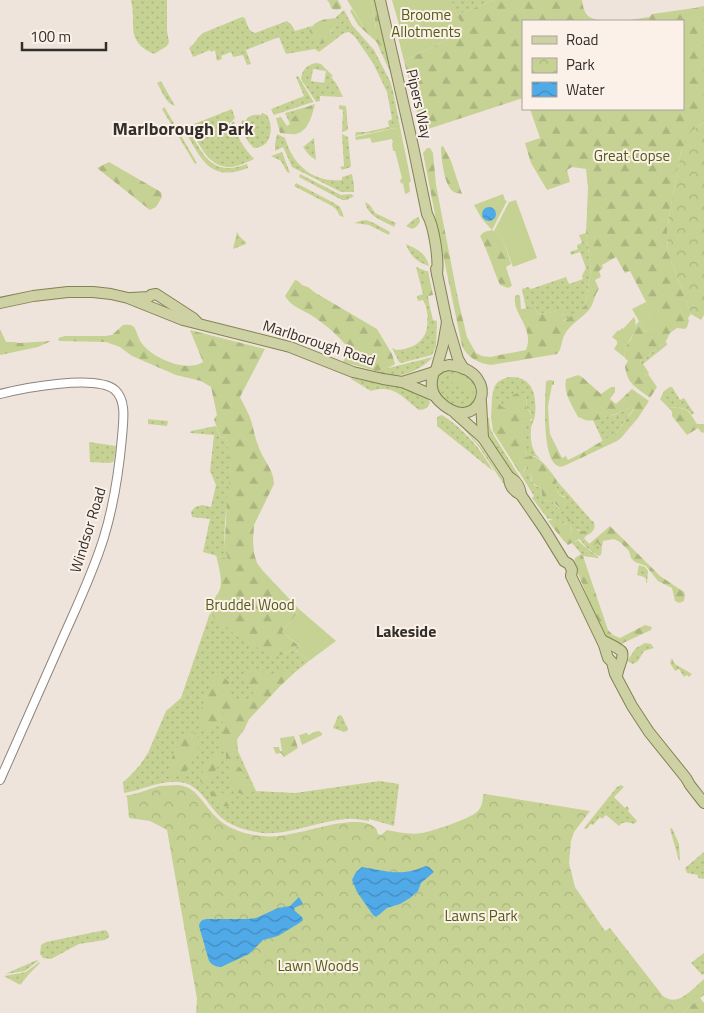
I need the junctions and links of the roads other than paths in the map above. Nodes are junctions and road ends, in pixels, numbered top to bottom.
1 (380, 0) edge
2 (0, 303) edge
3 (151, 304) junction
4 (447, 322) junction
5 (198, 323) junction
6 (464, 369) junction
7 (435, 371) junction
8 (402, 382) junction
9 (0, 394) edge
10 (435, 396) junction
11 (481, 402) junction
12 (455, 413) junction
13 (483, 438) junction
14 (601, 639) junction
15 (613, 660) junction
16 (686, 778) junction
17 (0, 780) edge
18 (704, 793) edge
19 (704, 802) edge

1 - 4 main road, Pipers Way
2 - 3 main road, Marlborough Road
3 - 5 main road, Marlborough Road
3 - 5 main road, Marlborough Road
4 - 6 main road, Pipers Way
4 - 7 main road, Pipers Way
5 - 8 main road, Marlborough Road
6 - 7 main road
6 - 11 main road
7 - 8 main road, Marlborough Road
7 - 10 main road
8 - 10 main road, Marlborough Road
9 - 17 street, Windsor Road
10 - 12 main road
11 - 12 main road
11 - 13 main road
12 - 13 main road
13 - 14 main road
14 - 15 main road
14 - 15 main road
15 - 16 main road
16 - 18 main road
16 - 19 main road

